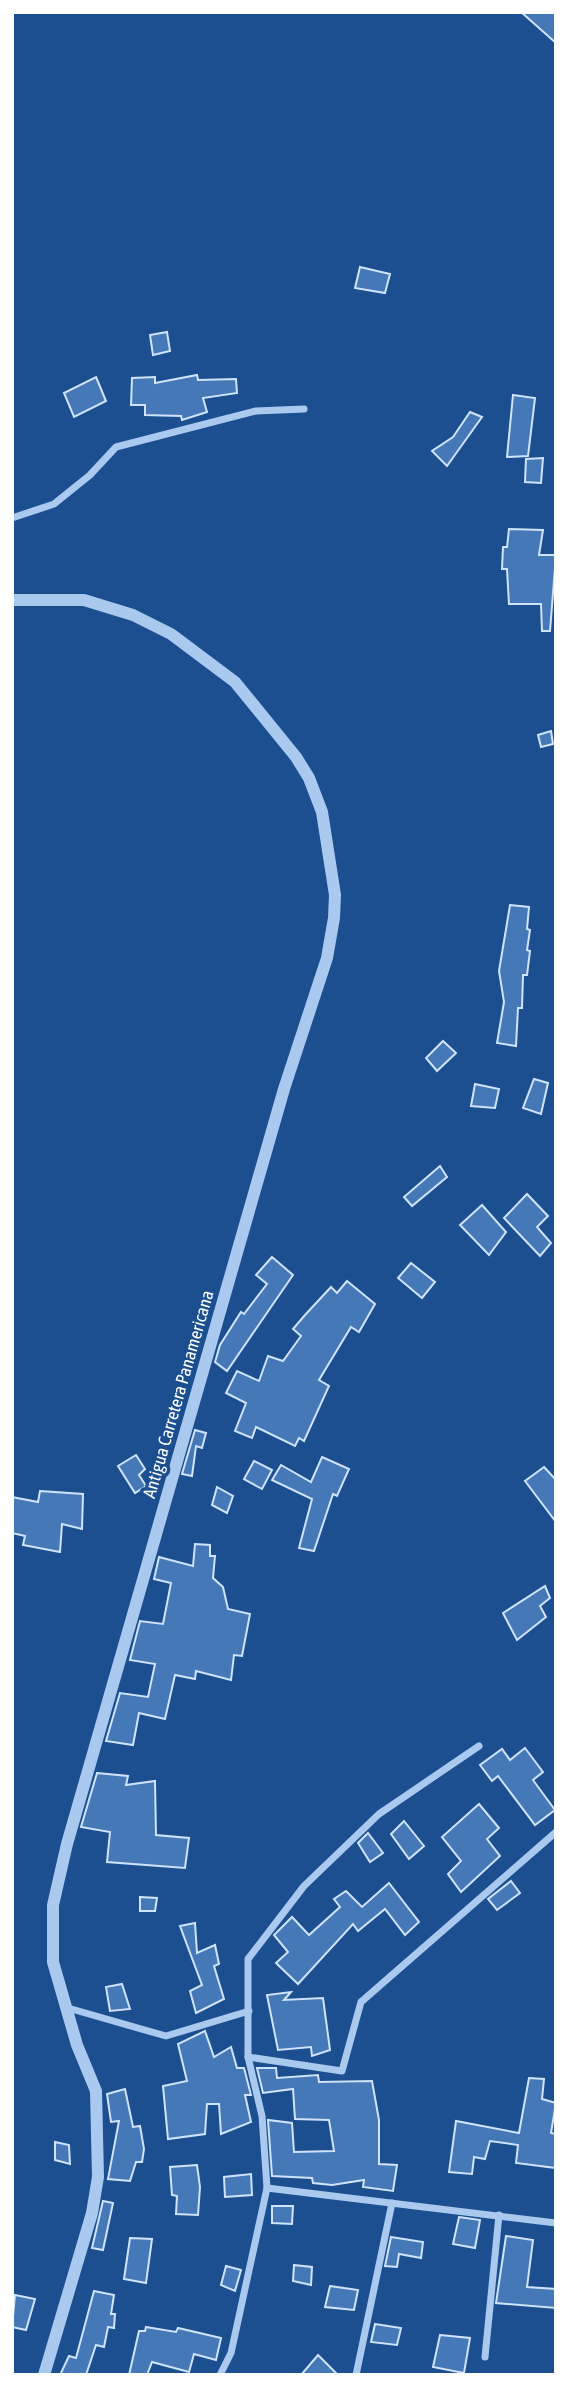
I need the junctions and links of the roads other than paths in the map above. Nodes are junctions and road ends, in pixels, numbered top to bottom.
1 (304, 409) dead end
2 (12, 518) edge
3 (12, 600) edge
4 (479, 1746) dead end
5 (556, 1832) edge
6 (68, 2008) junction
7 (249, 2011) junction
8 (248, 2057) junction
9 (267, 2188) junction
10 (392, 2203) junction
11 (499, 2215) junction
12 (556, 2223) edge
13 (485, 2357) dead end
14 (44, 2375) edge
15 (220, 2375) edge
16 (356, 2375) edge

1 - 2 street
3 - 6 street, Antigua Carretera Panamericana
4 - 7 street
5 - 8 street
6 - 7 street
6 - 14 street, Antigua Carretera Panamericana
7 - 8 street
8 - 9 street
9 - 10 street
9 - 15 street
10 - 11 street
10 - 16 street
11 - 12 street
11 - 13 street

